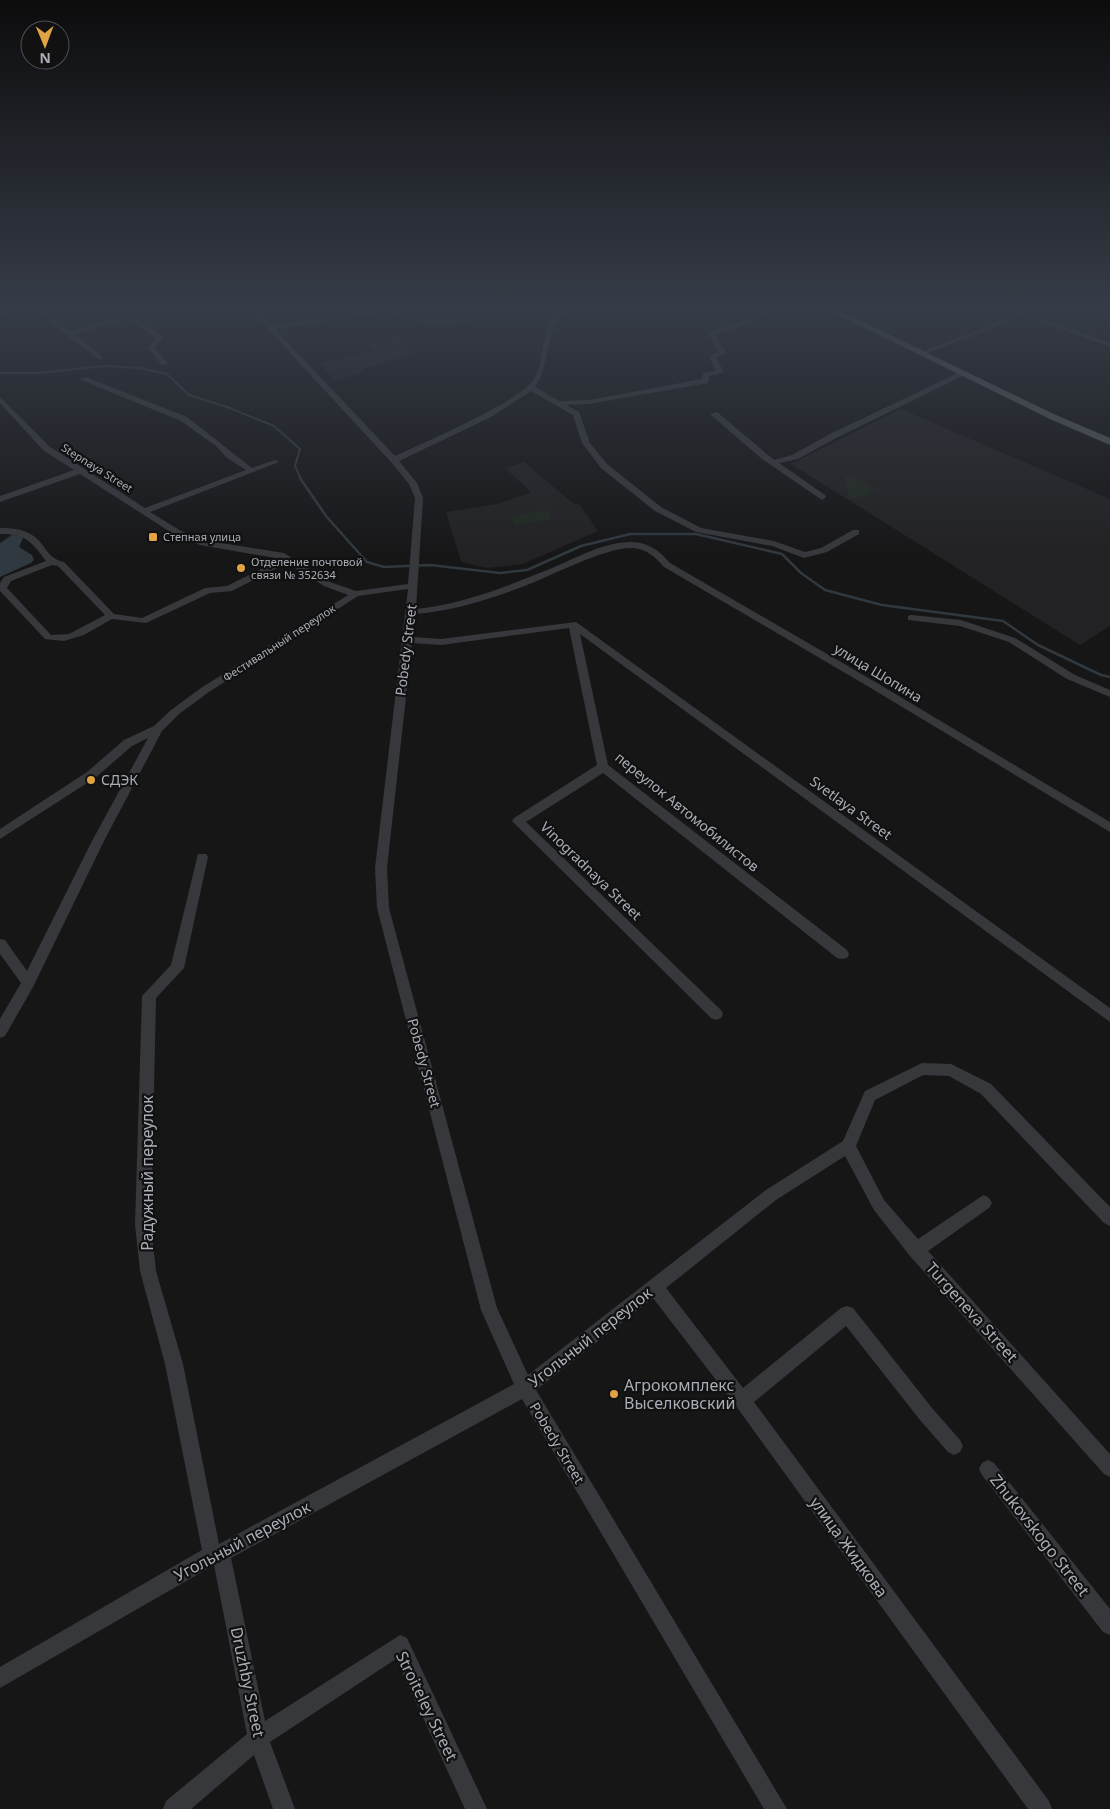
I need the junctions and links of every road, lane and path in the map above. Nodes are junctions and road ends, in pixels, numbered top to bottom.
1 (109, 388) edge
2 (328, 388) edge
3 (531, 388) joint
4 (664, 388) edge
5 (933, 388) edge
6 (994, 388) edge
7 (0, 399) edge
8 (557, 403) junction
9 (714, 414) dead end
10 (1110, 442) edge
11 (394, 460) junction
12 (275, 462) dead end
13 (774, 462) junction
14 (79, 471) junction
15 (252, 471) junction
16 (822, 497) dead end
17 (0, 499) edge
18 (144, 511) junction
19 (0, 531) edge
20 (856, 532) dead end
21 (288, 559) junction
22 (51, 562) junction
23 (414, 579) junction
24 (355, 594) junction
25 (411, 612) junction
26 (111, 616) junction
27 (911, 618) dead end
28 (573, 624) junction
29 (407, 640) junction
30 (1110, 694) edge
31 (158, 729) junction
32 (603, 767) junction
33 (1110, 828) edge
34 (0, 835) edge
35 (202, 857) dead end
36 (0, 944) edge
37 (842, 954) dead end
38 (28, 983) junction
39 (716, 1014) dead end
40 (1110, 1016) edge
41 (0, 1032) edge
42 (848, 1146) junction
43 (984, 1202) dead end
44 (1110, 1218) edge
45 (916, 1250) junction
46 (654, 1286) junction
47 (525, 1388) junction
48 (742, 1400) junction
49 (954, 1446) dead end
50 (1110, 1468) edge
51 (988, 1469) dead end
52 (216, 1554) junction
53 (1110, 1625) edge
54 (0, 1678) edge
55 (258, 1738) junction
56 (174, 1809) edge
57 (284, 1809) edge
58 (476, 1809) edge
59 (776, 1809) edge
60 (1041, 1809) edge

1 - 15 street
2 - 11 street, Pobedy Street
3 - 8 street
3 - 11 street
4 - 8 street
5 - 13 street
6 - 10 main road
7 - 14 street, Stepnaya Street
8 - 20 street
9 - 13 street
11 - 23 street, Pobedy Street
12 - 15 street
13 - 16 street
14 - 17 street
14 - 18 street, Stepnaya Street
15 - 18 street
18 - 21 street, Stepnaya Street
19 - 22 street
21 - 24 street, Stepnaya Street
21 - 26 street
22 - 26 street
22 - 26 street
23 - 24 street, Фестивальный переулок
23 - 25 street, Pobedy Street
24 - 31 street, Фестивальный переулок
25 - 29 street, Pobedy Street
25 - 33 street, улица Шопина
27 - 30 street
28 - 29 street
28 - 32 street, переулок Автомобилистов
28 - 40 street, Svetlaya Street
29 - 47 street, Pobedy Street
31 - 34 street, Фестивальный переулок
31 - 38 street, Фестивальный переулок
32 - 37 street, переулок Автомобилистов
32 - 39 street, Vinogradnaya Street
35 - 52 street, Радужный переулок
36 - 38 street
38 - 41 street, Фестивальный переулок
42 - 44 street, Угольный переулок
42 - 45 street, Turgeneva Street
42 - 46 street, Угольный переулок
43 - 45 street
45 - 50 street, Turgeneva Street
46 - 47 street, Угольный переулок
46 - 48 street, улица Жидкова
47 - 52 street, Угольный переулок
47 - 59 street, Pobedy Street
48 - 49 street
48 - 60 street, улица Жидкова
51 - 53 street, Zhukovskogo Street
52 - 54 street, Угольный переулок
52 - 55 street, Druzhby Street
55 - 56 street
55 - 57 street, Druzhby Street
55 - 58 street, Stroiteley Street

